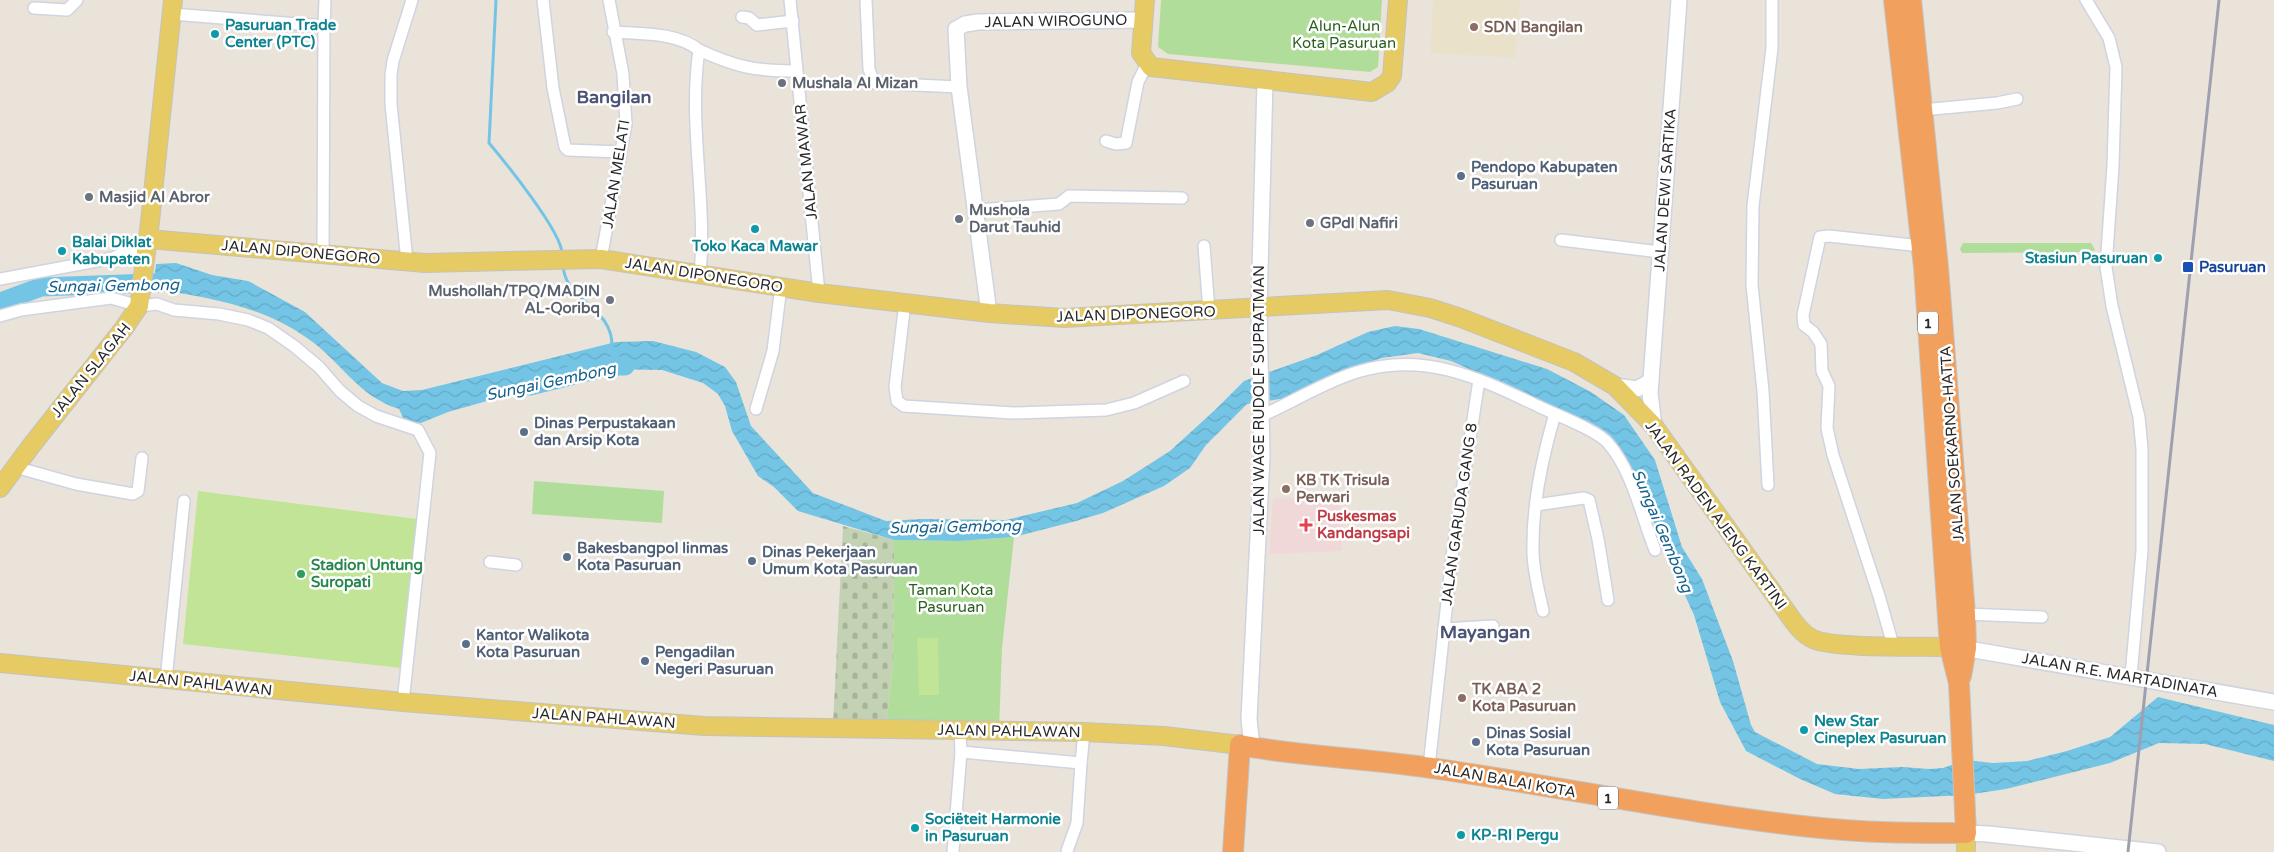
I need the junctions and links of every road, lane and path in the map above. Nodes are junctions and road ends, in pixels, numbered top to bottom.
1 (77, 0) edge
2 (325, 0) edge
3 (412, 0) edge
4 (543, 0) edge
5 (609, 0) edge
6 (790, 0) edge
7 (866, 0) edge
8 (1145, 0) edge
9 (1398, 0) edge
10 (1679, 0) edge
11 (1772, 0) edge
12 (1894, 0) edge
13 (1911, 0) edge
14 (2086, 0) edge
15 (172, 7) edge
16 (34, 8) dead end
17 (742, 17) dead end
18 (1144, 20) junction
19 (792, 21) junction
20 (324, 26) junction
21 (613, 32) junction
22 (703, 52) junction
23 (1147, 64) junction
24 (796, 71) junction
25 (1265, 81) junction
26 (959, 87) junction
27 (2017, 99) dead end
28 (1922, 110) junction
29 (1106, 141) dead end
30 (620, 152) junction
31 (1182, 198) dead end
32 (977, 210) junction
33 (1561, 240) dead end
34 (1204, 246) dead end
35 (1922, 246) junction
36 (147, 248) junction
37 (1660, 252) junction
38 (323, 253) junction
39 (601, 259) junction
40 (407, 261) junction
41 (700, 274) junction
42 (0, 279) edge
43 (780, 286) junction
44 (819, 293) junction
45 (904, 302) junction
46 (139, 304) junction
47 (1259, 309) junction
48 (1210, 311) junction
49 (989, 313) junction
50 (0, 316) edge
51 (1478, 380) junction
52 (1651, 380) junction
53 (1184, 381) dead end
54 (1615, 386) junction
55 (756, 409) dead end
56 (1261, 413) junction
57 (1555, 414) junction
58 (1654, 426) junction
59 (142, 458) dead end
60 (15, 467) junction
61 (1768, 485) dead end
62 (0, 488) edge
63 (184, 501) dead end
64 (1536, 505) junction
65 (1654, 550) dead end
66 (490, 562) dead end
67 (516, 565) dead end
68 (1608, 600) dead end
69 (1543, 612) dead end
70 (1965, 614) junction
71 (2042, 617) dead end
72 (1493, 626) dead end
73 (1444, 629) junction
74 (1892, 645) junction
75 (1958, 648) junction
76 (0, 663) edge
77 (2131, 676) junction
78 (166, 680) junction
79 (403, 702) junction
80 (2274, 702) edge
81 (960, 731) junction
82 (1084, 732) junction
83 (1246, 746) junction
84 (961, 752) junction
85 (1081, 763) junction
86 (1429, 767) junction
87 (1966, 843) edge
88 (1067, 851) edge
89 (953, 852) edge
90 (1233, 852) edge
91 (1246, 852) edge
92 (2158, 852) edge

1 - 16 street
2 - 20 street
3 - 40 street
4 - 30 street
5 - 21 street, JALAN MELATI
6 - 19 street, JALAN MAWAR
7 - 26 street
8 - 18 main road
9 - 25 main road
10 - 37 street, JALAN DEWI SARTIKA
11 - 61 street
12 - 35 highway, JALAN SOEKARNO-HATTA / 1
13 - 28 highway, JALAN SOEKARNO-HATTA / 1
14 - 77 street
15 - 20 street
15 - 36 main road, JALAN SLAGAH
17 - 19 street
18 - 23 main road
18 - 26 street, JALAN WIROGUNO
19 - 24 street, JALAN MAWAR
20 - 38 street
21 - 22 street
21 - 30 street, JALAN MELATI
22 - 24 street
22 - 41 street
23 - 25 main road
23 - 29 street
24 - 44 street, JALAN MAWAR
25 - 47 street, JALAN WAGE RUDOLF SUPRATMAN
26 - 32 street, JALAN WIROGUNO
27 - 28 street
28 - 70 highway, JALAN SOEKARNO-HATTA / 1
30 - 39 street, JALAN MELATI
31 - 32 street
32 - 49 street, JALAN WIROGUNO
33 - 37 street
34 - 48 street
35 - 74 street
35 - 75 highway, JALAN SOEKARNO-HATTA / 1
36 - 38 main road, JALAN DIPONEGORO
36 - 42 street
36 - 46 main road, JALAN SLAGAH
37 - 52 street, JALAN DEWI SARTIKA
38 - 40 main road, JALAN DIPONEGORO
39 - 40 main road, JALAN DIPONEGORO
39 - 41 main road, JALAN DIPONEGORO
41 - 43 main road, JALAN DIPONEGORO
43 - 44 main road, JALAN DIPONEGORO
43 - 55 street
44 - 45 main road, JALAN DIPONEGORO
45 - 49 main road, JALAN DIPONEGORO
45 - 53 street
46 - 50 street
46 - 60 main road, JALAN SLAGAH
46 - 79 street
47 - 48 main road, JALAN DIPONEGORO
47 - 54 main road, JALAN RADEN AJENG KARTINI
47 - 56 street, JALAN WAGE RUDOLF SUPRATMAN
48 - 49 main road, JALAN DIPONEGORO
51 - 56 street
51 - 57 street
51 - 73 street, JALAN GARUDA GANG 8
52 - 54 street
52 - 58 street, JALAN DEWI SARTIKA
54 - 58 main road, JALAN RADEN AJENG KARTINI
56 - 83 street, JALAN WAGE RUDOLF SUPRATMAN
57 - 64 street
57 - 65 street
58 - 74 main road, JALAN RADEN AJENG KARTINI
59 - 60 street
60 - 62 main road, JALAN SLAGAH
63 - 78 street
64 - 68 street
64 - 69 street
66 - 67 street
70 - 71 street
70 - 75 highway, JALAN SOEKARNO-HATTA / 1
72 - 73 street
73 - 86 street, JALAN GARUDA GANG 8
74 - 75 main road, JALAN RADEN AJENG KARTINI
75 - 77 street, JALAN R.E. MARTADINATA
75 - 87 highway, 1
76 - 78 main road, JALAN PAHLAWAN
77 - 80 street, JALAN R.E. MARTADINATA
78 - 79 main road, JALAN PAHLAWAN
79 - 81 main road, JALAN PAHLAWAN
81 - 82 main road, JALAN PAHLAWAN
81 - 84 street
82 - 83 main road, JALAN PAHLAWAN
82 - 85 street
83 - 86 highway, JALAN BALAI KOTA / 1
83 - 90 highway
83 - 91 highway
84 - 85 street
84 - 89 street
85 - 88 street
86 - 87 highway, JALAN BALAI KOTA / 1
87 - 92 street

